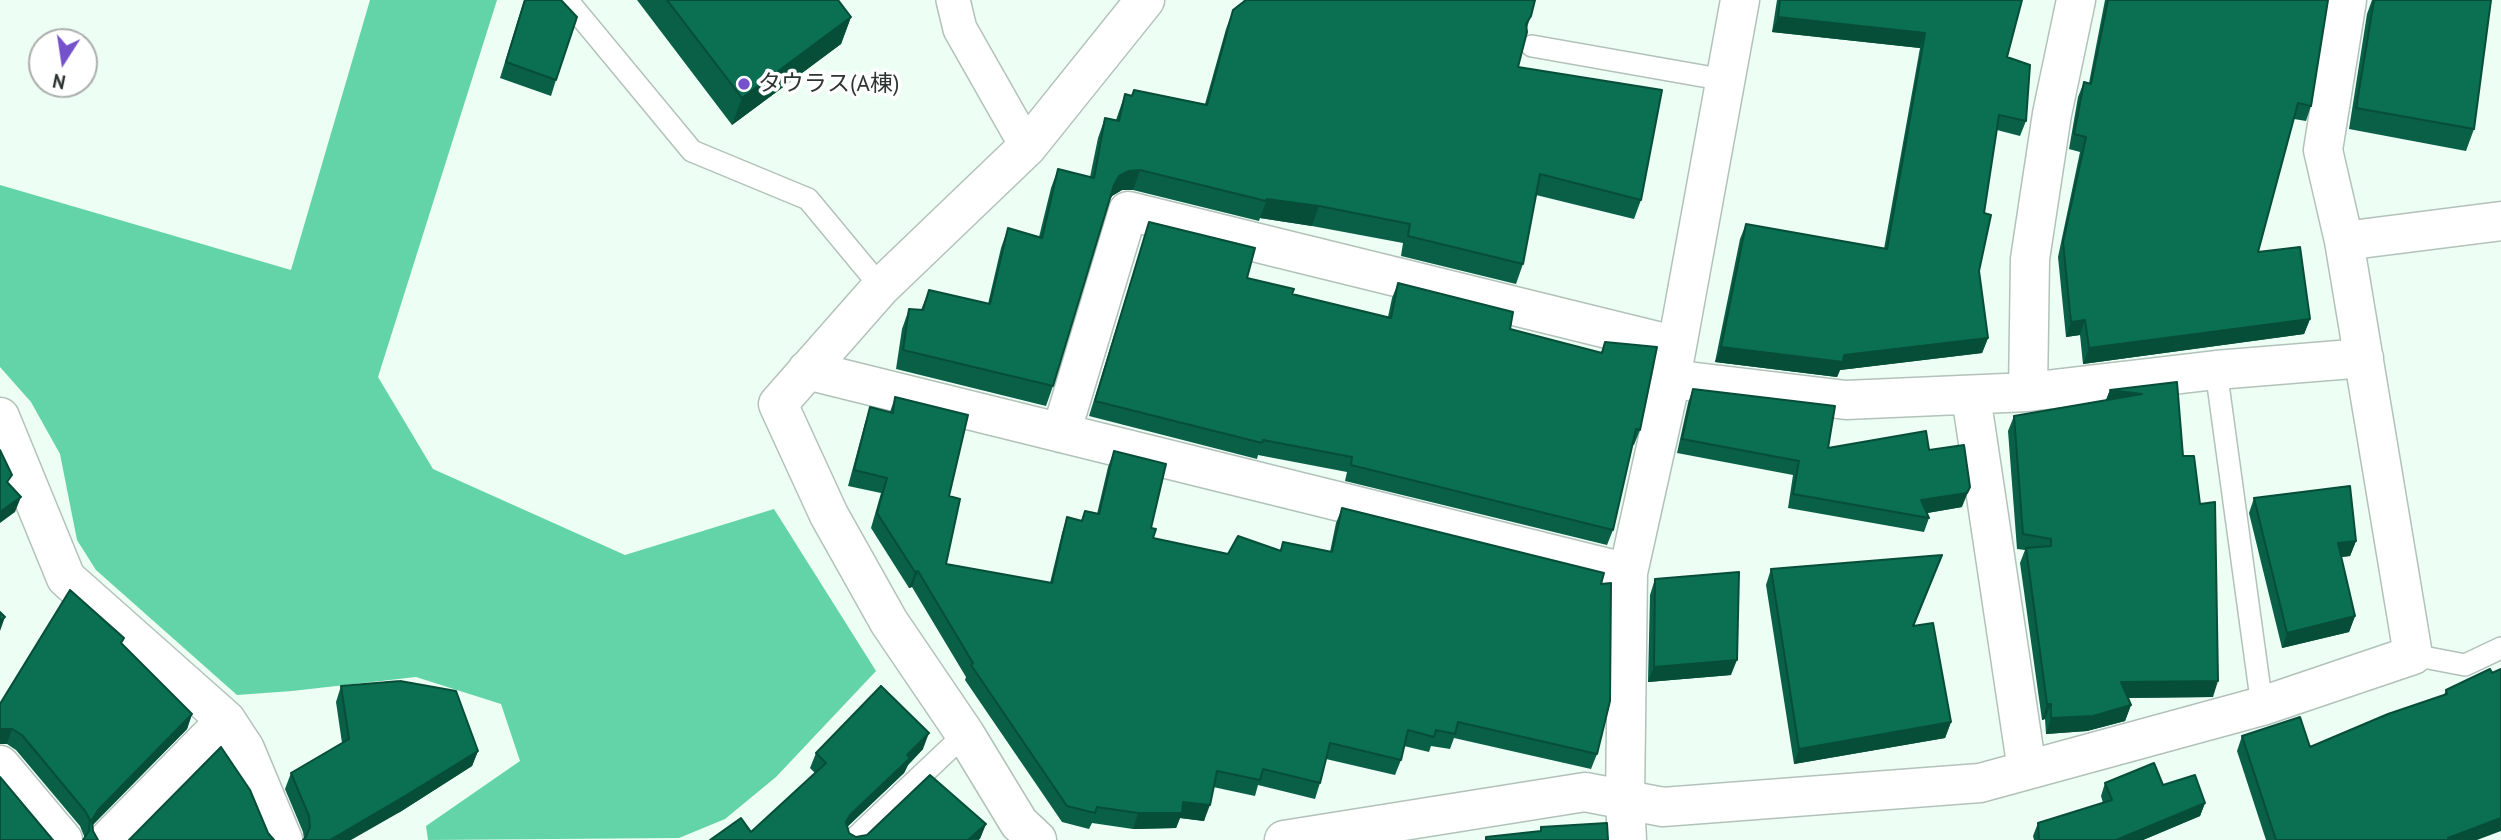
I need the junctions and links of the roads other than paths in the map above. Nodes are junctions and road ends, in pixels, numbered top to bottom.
1 (568, 0) edge
2 (953, 0) edge
3 (1145, 0) edge
4 (1740, 0) edge
5 (2076, 0) edge
6 (2347, 0) edge
7 (1532, 46) edge
8 (1725, 80) junction
9 (1027, 147) junction
10 (2501, 221) edge
11 (2344, 241) junction
12 (881, 286) junction
13 (2364, 358) junction
14 (1674, 362) junction
15 (807, 370) junction
16 (2216, 370) junction
17 (2028, 391) junction
18 (1971, 396) junction
19 (0, 417) edge
20 (1061, 433) junction
21 (1628, 573) junction
22 (2501, 648) edge
23 (2413, 655) junction
24 (2262, 706) junction
25 (226, 720) junction
26 (965, 734) junction
27 (0, 765) edge
28 (2027, 770) junction
29 (1625, 799) junction
30 (63, 840) edge
31 (108, 840) edge
32 (283, 840) edge
33 (853, 840) edge
34 (1037, 840) edge
35 (1284, 840) edge
36 (1627, 840) edge

1 - 12 lane
2 - 9 street
3 - 9 street
4 - 8 street
5 - 17 street
6 - 11 street
7 - 8 lane
8 - 14 street
9 - 12 street
10 - 11 street
11 - 13 street
12 - 15 street
13 - 16 street
13 - 23 street
14 - 18 street
14 - 20 street
14 - 21 street
15 - 20 street
15 - 26 street
16 - 17 street
16 - 24 lane
17 - 18 street
18 - 28 street
19 - 25 street
20 - 21 street
21 - 29 street
22 - 23 lane
23 - 24 street
24 - 28 street
25 - 31 street
25 - 32 street
26 - 33 lane
26 - 34 street
27 - 30 street
28 - 29 street
29 - 35 street
29 - 36 street

